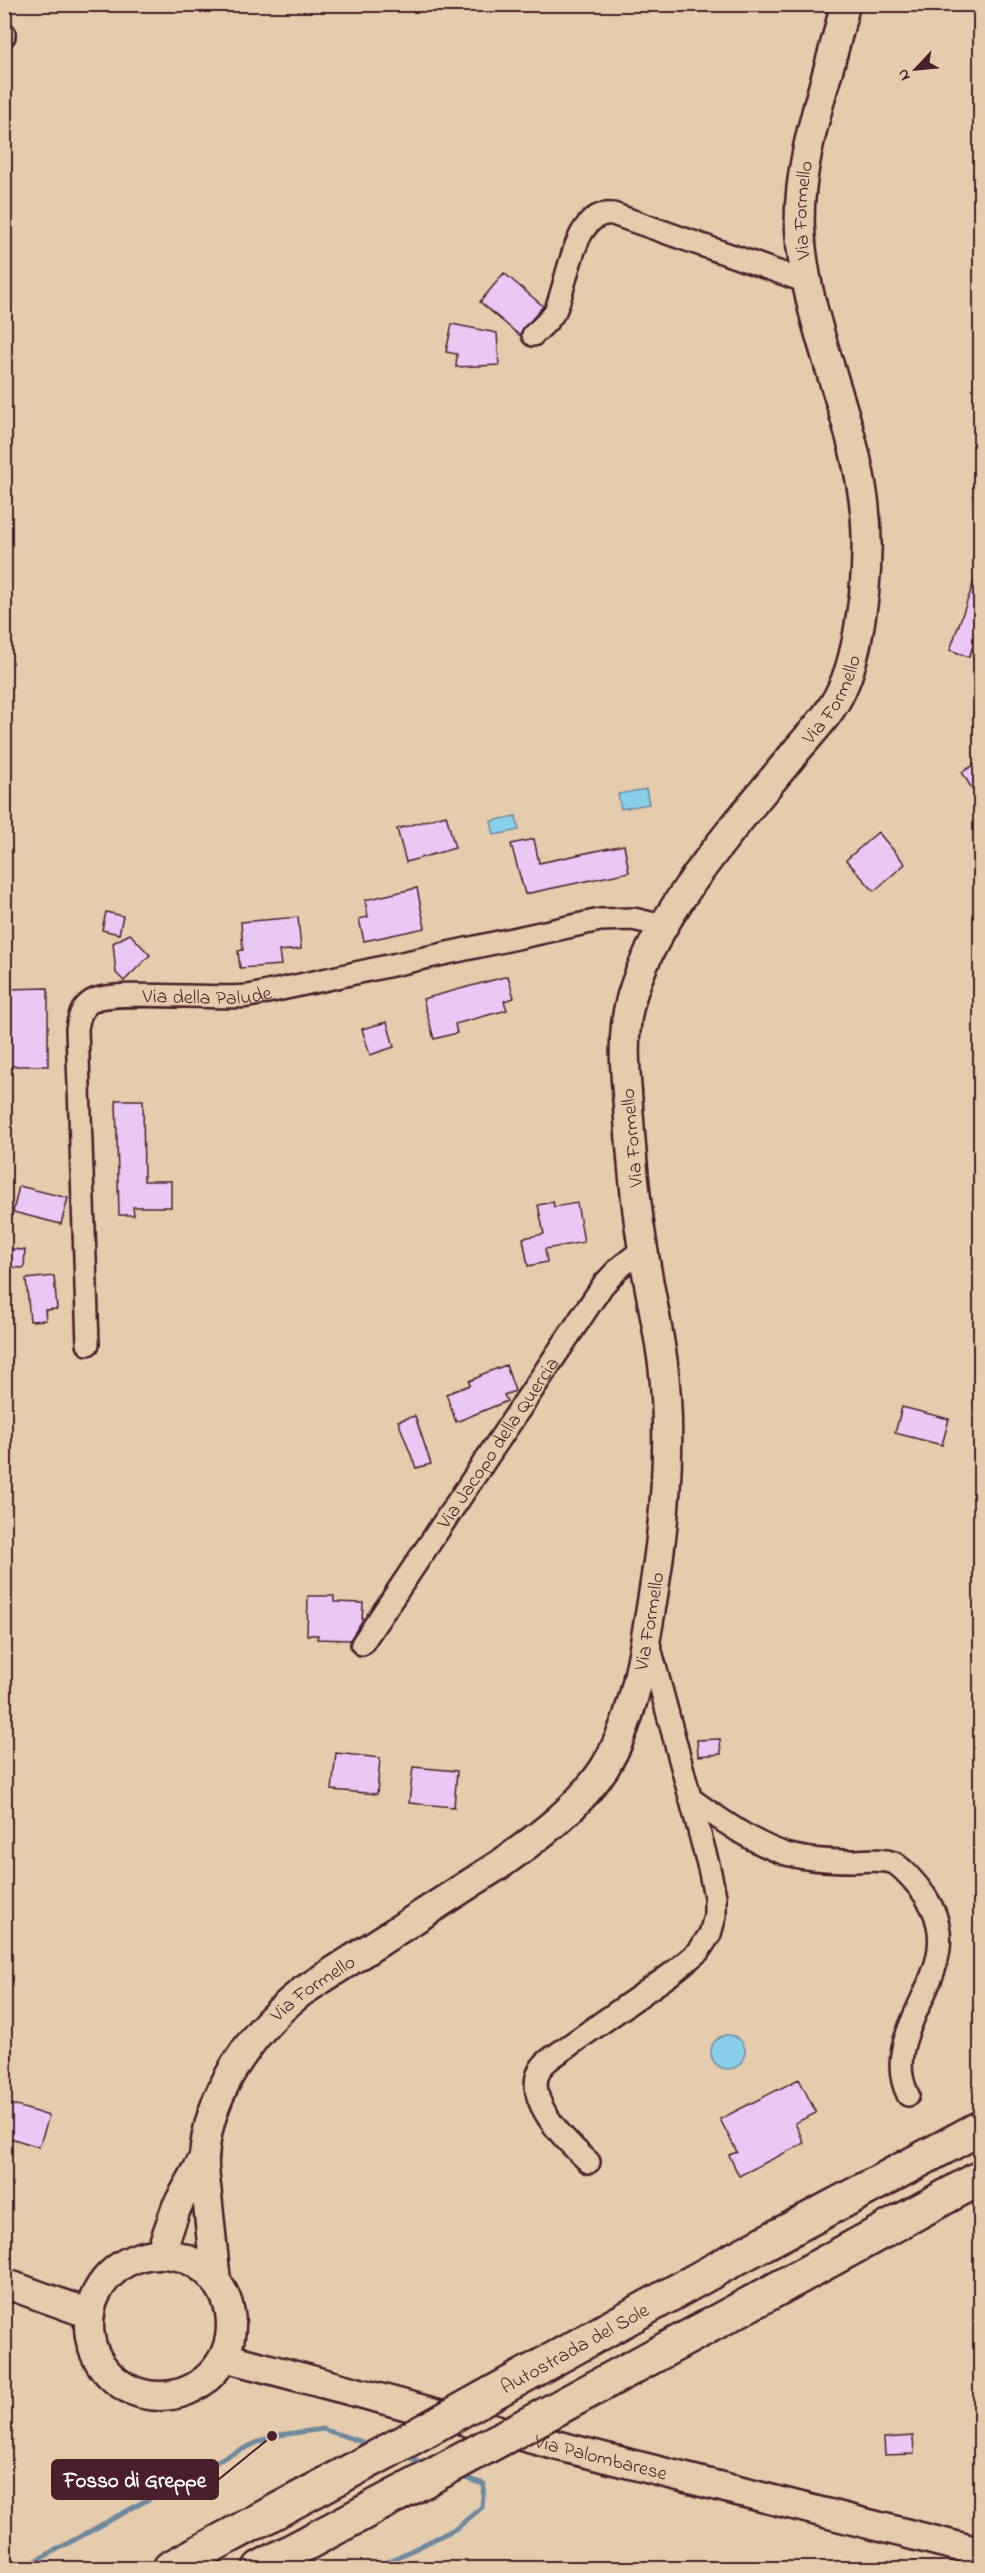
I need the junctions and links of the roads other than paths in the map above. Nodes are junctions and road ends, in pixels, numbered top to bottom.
1 (845, 4) edge
2 (807, 282) junction
3 (533, 335) dead end
4 (663, 926) junction
5 (643, 1249) junction
6 (88, 1344) dead end
7 (647, 1634) junction
8 (362, 1644) dead end
9 (691, 1799) junction
10 (908, 2095) dead end
11 (981, 2128) edge
12 (204, 2158) junction
13 (589, 2162) dead end
14 (981, 2178) edge
15 (160, 2254) junction
16 (216, 2282) junction
17 (4, 2283) edge
18 (90, 2313) junction
19 (224, 2357) junction
20 (981, 2552) edge
21 (170, 2568) edge
22 (260, 2568) edge

1 - 2 main road, Via Formello
2 - 3 street
2 - 4 main road, Via Formello
4 - 5 main road, Via Formello
4 - 6 street, Via della Palude
5 - 7 main road, Via Formello
5 - 8 street, Via Jacopo della Quercia
7 - 9 street
7 - 12 main road, Via Formello
9 - 10 street
9 - 13 street
11 - 21 highway, Autostrada del Sole, bridge
12 - 15 main road
12 - 16 main road
14 - 22 highway, bridge
15 - 16 main road
15 - 18 main road
16 - 19 main road
17 - 18 main road
18 - 19 main road
19 - 20 main road, Via Palombarese

